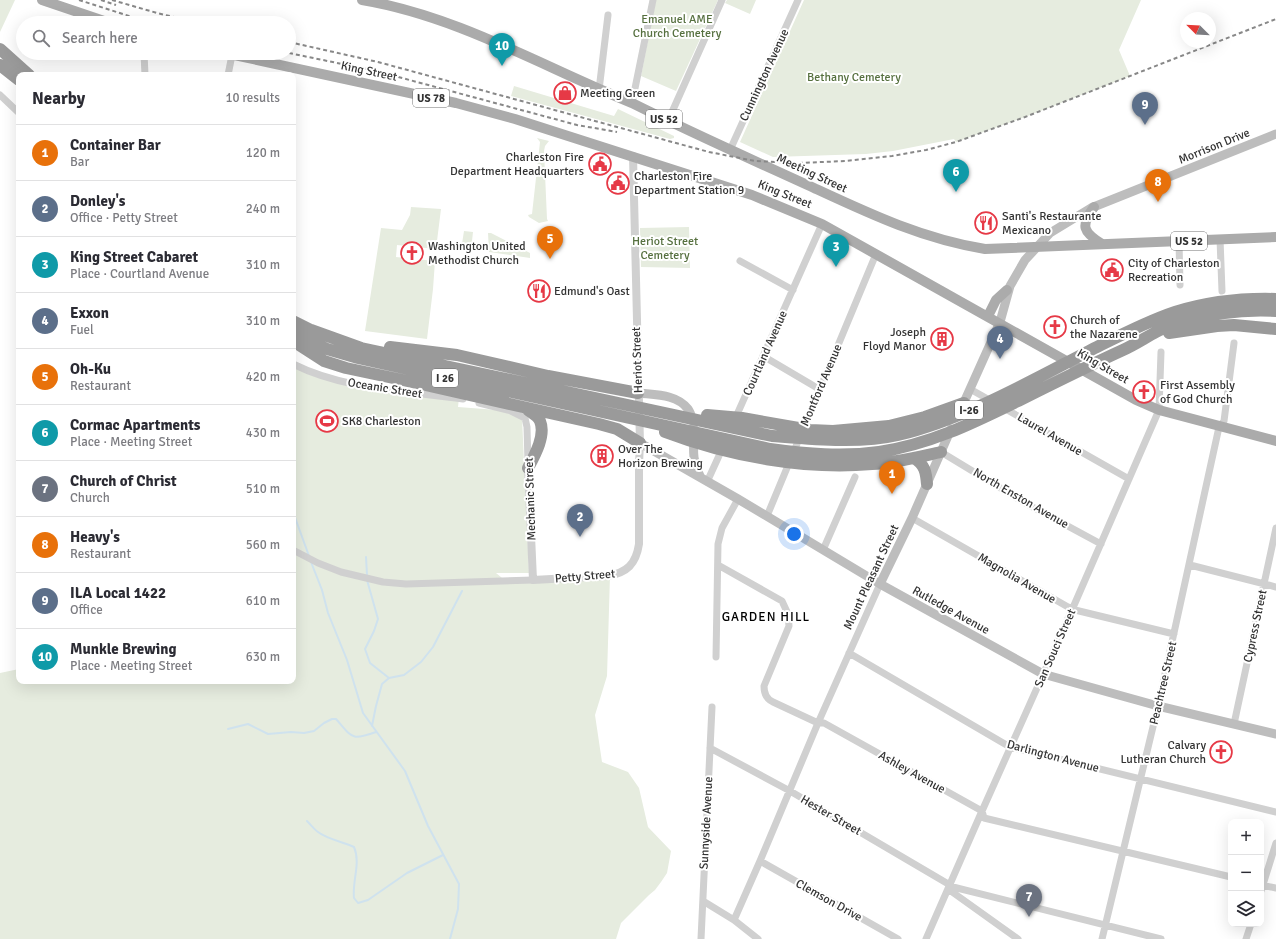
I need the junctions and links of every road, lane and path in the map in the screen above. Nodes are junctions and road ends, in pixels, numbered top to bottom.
1 (42, 0) edge
2 (362, 0) edge
3 (653, 0) edge
4 (722, 0) edge
5 (798, 0) edge
6 (608, 15) dead end
7 (89, 16) edge
8 (0, 49) edge
9 (144, 60) edge
10 (229, 60) edge
11 (257, 60) edge
12 (0, 65) edge
13 (20, 72) edge
14 (145, 72) edge
15 (228, 72) edge
16 (16, 73) edge
17 (599, 90) junction
18 (0, 95) edge
19 (632, 103) junction
20 (16, 109) edge
21 (668, 121) junction
22 (1276, 134) edge
23 (730, 150) junction
24 (633, 156) junction
25 (1094, 207) junction
26 (822, 224) junction
27 (1276, 237) edge
28 (1220, 239) junction
29 (1179, 241) junction
30 (1102, 244) junction
31 (1036, 247) junction
32 (876, 254) junction
33 (740, 261) dead end
34 (1180, 285) dead end
35 (793, 290) junction
36 (1008, 290) junction
37 (1222, 291) dead end
38 (1276, 299) edge
39 (1276, 311) edge
40 (988, 316) junction
41 (296, 322) edge
42 (1000, 322) junction
43 (1276, 329) edge
44 (311, 330) junction
45 (296, 335) edge
46 (296, 343) edge
47 (1137, 343) junction
48 (1234, 343) dead end
49 (1161, 352) dead end
50 (763, 356) junction
51 (296, 366) edge
52 (819, 389) junction
53 (970, 389) junction
54 (638, 393) junction
55 (601, 400) joint
56 (964, 403) junction
57 (646, 408) junction
58 (1159, 410) junction
59 (601, 412) joint
60 (526, 414) junction
61 (621, 416) junction
62 (1219, 426) junction
63 (1276, 441) edge
64 (640, 443) junction
65 (941, 452) junction
66 (914, 458) junction
67 (528, 468) joint
68 (856, 477) dead end
69 (1129, 479) junction
70 (704, 480) junction
71 (927, 484) junction
72 (738, 499) junction
73 (767, 516) junction
74 (912, 518) junction
75 (1276, 528) edge
76 (1101, 544) junction
77 (823, 550) junction
78 (296, 552) edge
79 (632, 563) joint
80 (718, 565) junction
81 (1190, 565) junction
82 (533, 580) junction
83 (880, 584) junction
84 (1264, 584) junction
85 (1276, 587) edge
86 (1072, 609) junction
87 (1174, 634) junction
88 (849, 653) junction
89 (716, 657) dead end
90 (1043, 674) junction
91 (1158, 706) junction
92 (712, 707) dead end
93 (818, 723) junction
94 (1234, 724) junction
95 (1276, 734) edge
96 (1010, 747) junction
97 (710, 748) junction
98 (1140, 779) junction
99 (790, 791) junction
100 (982, 811) junction
101 (1276, 812) edge
102 (1276, 843) edge
103 (1124, 851) junction
104 (760, 861) junction
105 (1228, 876) edge
106 (1264, 881) edge
107 (949, 887) junction
108 (1264, 887) edge
109 (1276, 888) edge
110 (703, 901) junction
111 (734, 920) junction
112 (1105, 925) junction
113 (1250, 927) edge
114 (701, 939) edge
115 (758, 939) edge
116 (898, 939) edge
117 (926, 939) edge
118 (1018, 939) edge
119 (1102, 939) edge
120 (1161, 939) edge
121 (1246, 939) edge

1 - 7 main road
2 - 17 main road, Meeting Street / US 52
3 - 19 street
4 - 21 street
5 - 23 street, Cunnington Avenue
6 - 17 street
8 - 13 highway
9 - 14 street
10 - 15 street
11 - 24 main road, King Street / US 78
12 - 16 highway
17 - 19 main road, Meeting Street / US 52
18 - 20 street
19 - 21 main road, Meeting Street / US 52
21 - 23 main road, Meeting Street / US 52
22 - 25 main road, Morrison Drive
23 - 31 main road, Meeting Street / US 52
24 - 26 main road, King Street / US 78
24 - 54 street, Heriot Street
25 - 30 main road
25 - 31 main road, Morrison Drive
26 - 32 main road, King Street / US 78
26 - 35 street, Courtland Avenue
27 - 28 main road, Meeting Street / US 52
28 - 29 main road, Meeting Street / US 52
28 - 37 street
29 - 30 main road, Meeting Street / US 52
29 - 34 street
30 - 31 main road, Meeting Street / US 52
31 - 36 main road, Mount Pleasant Street
32 - 40 main road, King Street / US 78
32 - 52 street, Montford Avenue
33 - 35 street
35 - 50 street, Courtland Avenue
36 - 40 main road
36 - 42 main road, Mount Pleasant Street
38 - 57 highway, I-26
39 - 47 highway, I-26
40 - 42 main road, King Street / US 78
41 - 44 highway, I 26
42 - 53 main road, Mount Pleasant Street
42 - 58 main road, King Street / US 78
43 - 47 highway
44 - 54 highway
44 - 55 highway, I 26
45 - 59 highway, I 26
46 - 60 highway
47 - 61 highway, I-26
48 - 62 street, Peachtree Street
49 - 58 street, San Souci Street
50 - 52 street
50 - 70 street, Courtland Avenue
51 - 60 street, Oceanic Street
52 - 73 street, Montford Avenue
53 - 56 main road, Mount Pleasant Street
53 - 69 street, Laurel Avenue
54 - 64 street, Heriot Street
54 - 70 main road
55 - 57 highway, I-26
56 - 57 highway
56 - 65 main road, Mount Pleasant Street
58 - 62 main road, King Street / US 78
58 - 69 street, San Souci Street
59 - 61 highway, I-26
60 - 64 highway
60 - 67 highway
61 - 66 highway
62 - 63 main road, King Street / US 78
62 - 81 street, Peachtree Street
64 - 70 main road, Rutledge Avenue
64 - 79 street, Heriot Street
65 - 66 highway
65 - 71 main road, Mount Pleasant Street
65 - 76 street, North Enston Avenue
66 - 71 highway
67 - 82 street, Mechanic Street
68 - 77 street
69 - 76 street, San Souci Street
70 - 72 main road, Rutledge Avenue
71 - 74 main road, Mount Pleasant Street
72 - 73 main road, Rutledge Avenue
72 - 80 street
73 - 77 main road, Rutledge Avenue
74 - 83 main road, Mount Pleasant Street
74 - 86 street, Magnolia Avenue
75 - 84 street, Cypress Street
76 - 86 street, San Souci Street
77 - 83 main road, Rutledge Avenue
78 - 82 street
79 - 82 street, Petty Street
80 - 89 street
80 - 93 street, Ashley Avenue
81 - 84 street
81 - 87 street, Peachtree Street
83 - 88 street, Mount Pleasant Street
83 - 90 main road, Rutledge Avenue
84 - 85 street
84 - 94 street, Cypress Street
86 - 87 street, Magnolia Avenue
86 - 90 street, San Souci Street
87 - 91 street, Peachtree Street
88 - 93 street, Mount Pleasant Street
88 - 96 street, Darlington Avenue
90 - 91 main road, Rutledge Avenue
90 - 96 street, San Souci Street
91 - 94 main road, Rutledge Avenue
91 - 98 street, Peachtree Street
92 - 97 street, Sunnyside Avenue
93 - 99 street, Mount Pleasant Street
93 - 100 street, Ashley Avenue
94 - 95 main road, Rutledge Avenue
96 - 98 street, Darlington Avenue
96 - 100 street, San Souci Street
97 - 99 street, Hester Street
97 - 110 street, Sunnyside Avenue
98 - 101 street, Darlington Avenue
98 - 103 street, Peachtree Street
99 - 104 street, Mount Pleasant Street
99 - 107 street, Hester Street
100 - 103 street, Ashley Avenue
100 - 107 street, San Souci Street
102 - 106 street
103 - 105 street, Ashley Avenue
103 - 112 street, Peachtree Street
104 - 111 street, Mount Pleasant Street
104 - 116 street, Clemson Drive
107 - 112 street
107 - 117 street, San Souci Street
107 - 118 street, Hester Street
108 - 109 street
110 - 111 street
110 - 114 street, Sunnyside Avenue
111 - 115 street
112 - 119 street, Peachtree Street
112 - 120 street
113 - 121 street

